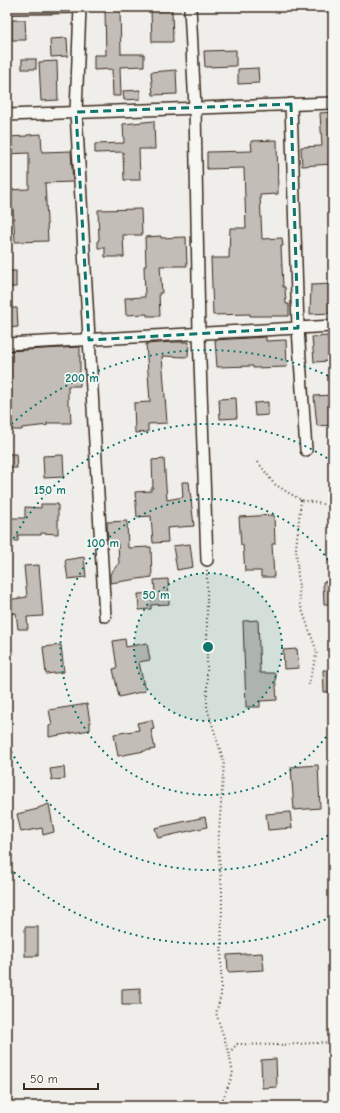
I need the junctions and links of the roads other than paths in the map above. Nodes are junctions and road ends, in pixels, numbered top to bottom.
1 (80, 7) edge
2 (190, 7) edge
3 (7, 8) edge
4 (333, 103) edge
5 (291, 104) junction
6 (195, 108) junction
7 (76, 112) junction
8 (7, 115) edge
9 (333, 326) edge
10 (298, 328) junction
11 (199, 333) junction
12 (88, 340) junction
13 (7, 344) edge
14 (306, 450) dead end
15 (207, 560) road end
16 (105, 616) dead end

1 - 3 street
1 - 7 street
2 - 6 street
4 - 5 street
5 - 6 street
5 - 10 street
6 - 7 street
6 - 11 street
7 - 8 street
7 - 12 street
9 - 10 street
10 - 11 street
10 - 14 street
11 - 12 street
11 - 15 street
12 - 13 street
12 - 16 street

